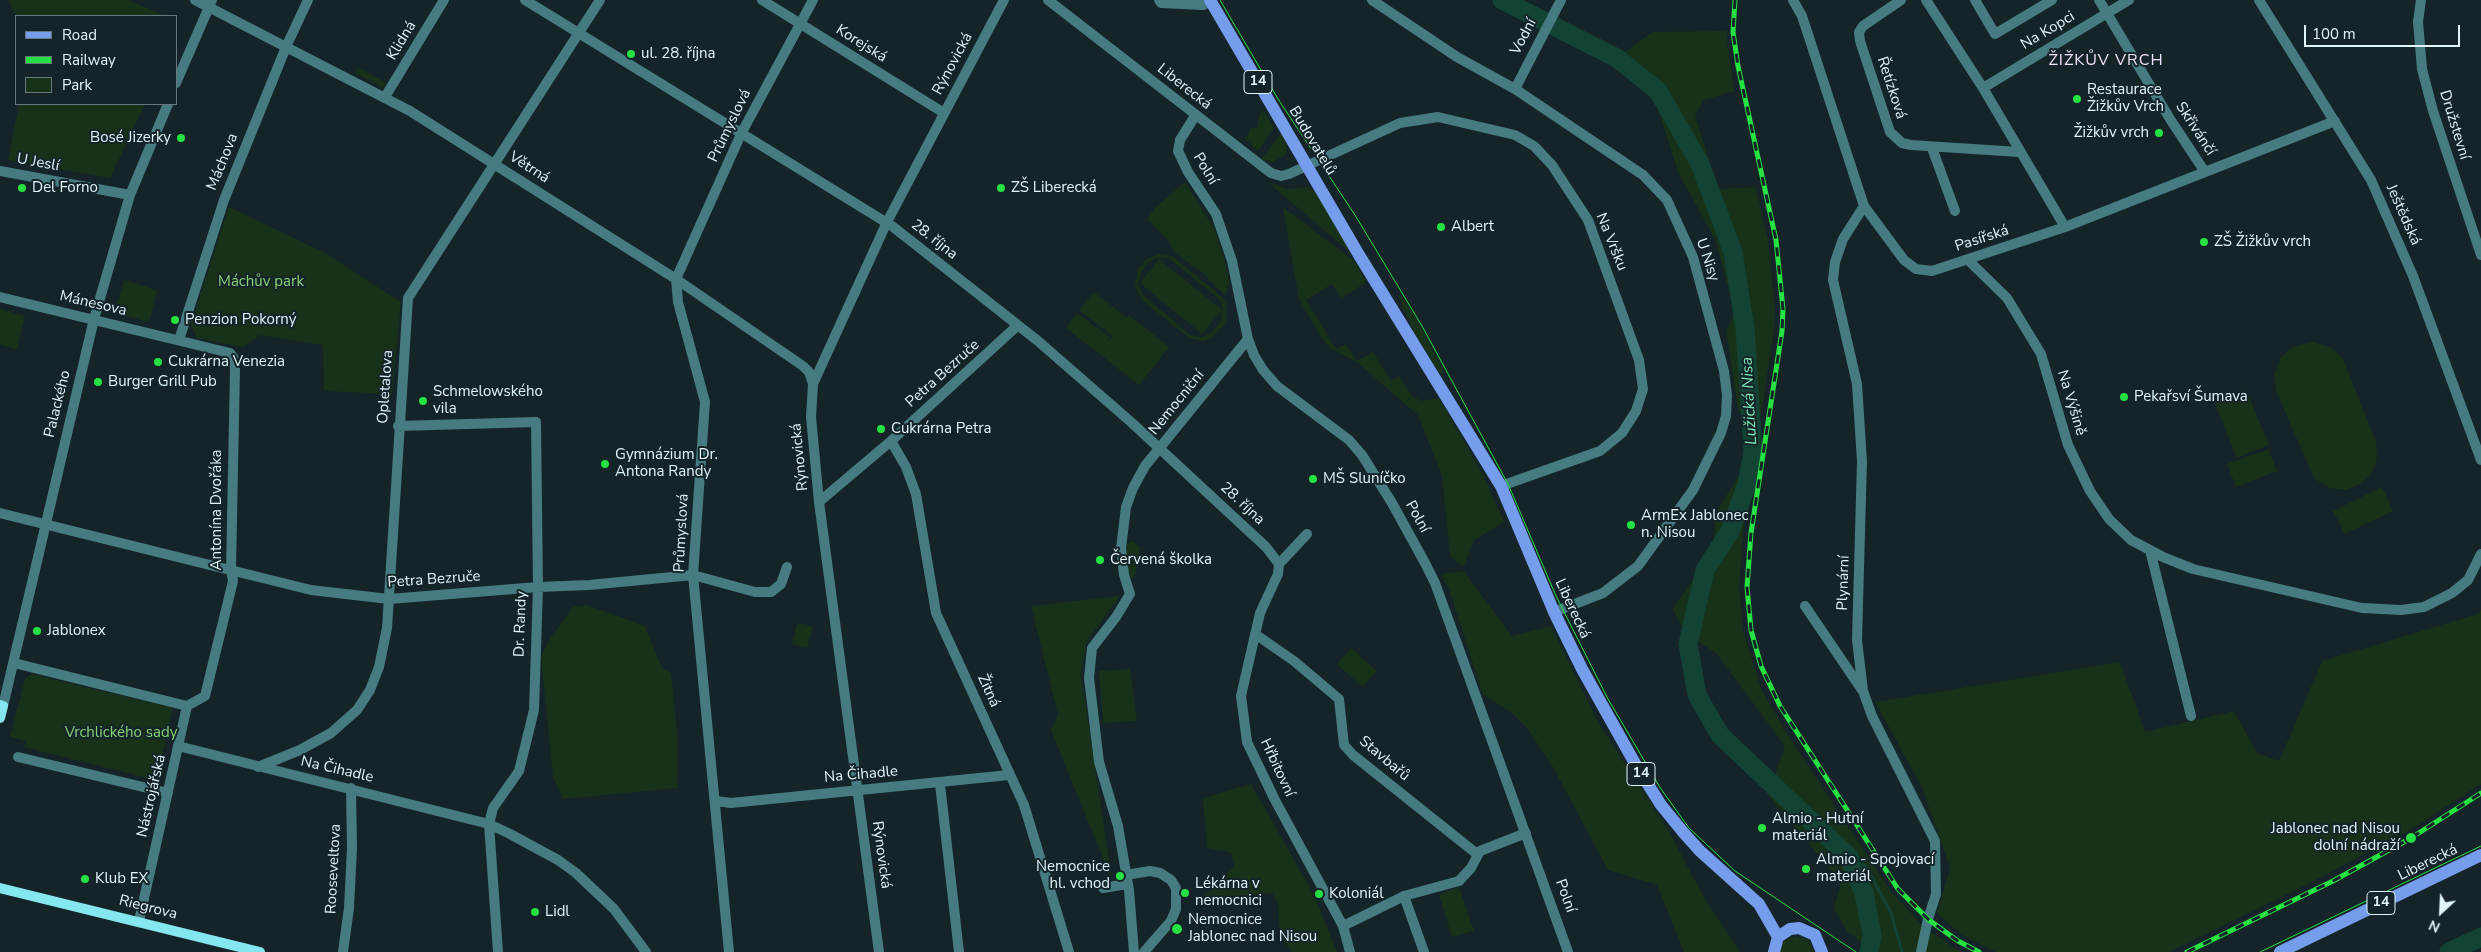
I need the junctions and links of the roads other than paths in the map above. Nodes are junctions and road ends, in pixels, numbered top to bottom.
1 (195, 0) edge
2 (308, 0) edge
3 (444, 0) edge
4 (524, 0) edge
5 (600, 0) edge
6 (762, 0) edge
7 (813, 0) edge
8 (1004, 0) edge
9 (1048, 0) edge
10 (1158, 0) edge
11 (1372, 0) edge
12 (1561, 0) edge
13 (1793, 0) edge
14 (1901, 0) edge
15 (1926, 0) edge
16 (1975, 0) edge
17 (2052, 0) edge
18 (2099, 0) edge
19 (2129, 0) edge
20 (2259, 0) edge
21 (2421, 0) edge
22 (1211, 1) edge
23 (210, 4) edge
24 (2107, 14) junction
25 (800, 24) junction
26 (579, 33) junction
27 (286, 47) junction
28 (178, 78) edge
29 (1983, 88) junction
30 (1515, 89) junction
31 (385, 97) junction
32 (168, 105) edge
33 (944, 113) junction
34 (1195, 116) junction
35 (2335, 121) junction
36 (741, 134) junction
37 (1932, 148) junction
38 (2019, 152) junction
39 (494, 163) junction
40 (1307, 164) junction
41 (0, 171) edge
42 (2205, 172) junction
43 (130, 195) junction
44 (1864, 206) junction
45 (1954, 211) dead end
46 (887, 222) junction
47 (2065, 227) junction
48 (2481, 255) edge
49 (1968, 260) junction
50 (676, 279) junction
51 (0, 297) edge
52 (1387, 297) joint
53 (94, 319) junction
54 (1017, 326) junction
55 (1248, 339) junction
56 (179, 340) junction
57 (813, 384) junction
58 (398, 426) junction
59 (891, 440) junction
60 (1160, 448) junction
61 (2481, 460) edge
62 (1145, 466) junction
63 (1501, 486) junction
64 (819, 502) junction
65 (1126, 505) junction
66 (0, 513) edge
67 (44, 524) junction
68 (1307, 534) dead end
69 (2150, 550) junction
70 (2481, 554) edge
71 (1279, 564) junction
72 (787, 567) dead end
73 (231, 570) junction
74 (694, 575) junction
75 (538, 587) junction
76 (389, 599) junction
77 (1804, 606) dead end
78 (1554, 612) junction
79 (1254, 634) junction
80 (14, 663) junction
81 (1863, 691) junction
82 (2, 705) edge
83 (187, 706) junction
84 (2192, 716) dead end
85 (0, 718) edge
86 (178, 746) junction
87 (18, 756) dead end
88 (258, 767) junction
89 (1009, 775) junction
90 (940, 784) junction
91 (351, 788) junction
92 (857, 790) junction
93 (168, 793) junction
94 (716, 801) junction
95 (489, 824) junction
96 (1526, 833) junction
97 (1477, 854) junction
98 (2481, 855) edge
99 (1127, 879) junction
100 (0, 888) edge
101 (1103, 888) dead end
102 (1404, 896) junction
103 (1763, 910) junction
104 (139, 921) junction
105 (1343, 926) junction
106 (1790, 929) junction
107 (1778, 937) junction
108 (1823, 951) edge
109 (260, 952) edge
110 (342, 952) edge
111 (498, 952) edge
112 (646, 952) edge
113 (729, 952) edge
114 (879, 952) edge
115 (959, 952) edge
116 (1069, 952) edge
117 (1134, 952) edge
118 (1144, 952) edge
119 (1350, 952) edge
120 (1424, 952) edge
121 (1568, 952) edge
122 (1774, 952) edge
123 (1921, 952) edge
124 (2280, 952) edge

1 - 23 street, Větrná
2 - 27 street, Máchova
3 - 31 street, Klidná
4 - 26 street, 28. října
5 - 26 street, Opletalova
6 - 25 street, Korejská
7 - 25 street, Průmyslová
8 - 33 street, Rýnovická
9 - 34 street, Liberecká
10 - 22 street
11 - 30 street, U Nisy
12 - 30 street, Vodní
13 - 44 street, Pasířská
14 - 37 street, Řetízková
15 - 29 street
16 - 17 street
18 - 24 street, Skřivánčí
19 - 24 street, Na Kopci
20 - 35 street, Ještědská
21 - 48 street, Družstevní
22 - 40 main road, Budovatelů / 14
23 - 27 street, Větrná
23 - 28 street
24 - 29 street, Na Kopci
24 - 42 street, Skřivánčí
25 - 33 street, Korejská
25 - 36 street, Průmyslová
26 - 36 street, 28. října
26 - 39 street, Opletalova
27 - 31 street, Větrná
27 - 56 street, Máchova
29 - 38 street
30 - 78 street, U Nisy
31 - 39 street, Větrná
32 - 43 street, Palackého
33 - 46 street, Rýnovická
34 - 40 street, Liberecká
34 - 55 street, Polní
35 - 42 street, Pasířská
35 - 61 street, Ještědská
36 - 46 street, 28. října
36 - 50 street, Průmyslová
37 - 38 street, Řetízková
37 - 45 street
38 - 47 street
39 - 50 street, Větrná
39 - 58 street, Opletalova
40 - 52 main road, Budovatelů / 14
40 - 63 street, Na Vršku
41 - 43 street, U Jeslí
42 - 47 street, Pasířská
43 - 53 street, Palackého
44 - 49 street, Pasířská
44 - 81 street, Plynární
46 - 54 street, 28. října
46 - 57 street, Rýnovická
47 - 49 street, Pasířská
49 - 69 street, Na Výšině
50 - 57 street, Větrná
50 - 74 street, Průmyslová
51 - 53 street, Mánesova
52 - 63 main road, Liberecká / 14
53 - 56 street, Mánesova
53 - 67 street, Palackého
54 - 59 street, Petra Bezruče
54 - 60 street, 28. října
55 - 60 street, Nemocniční
55 - 96 street, Polní
56 - 73 street, Antonína Dvořáka
57 - 64 street, Rýnovická
58 - 75 street, Dr. Randy
58 - 76 street, Opletalova
59 - 64 street, Petra Bezruče
59 - 89 street, Žitná
60 - 62 street, Nemocniční
60 - 71 street, 28. října
62 - 65 street, Nemocniční
62 - 65 street
63 - 78 main road, Liberecká / 14
64 - 92 street, Rýnovická
65 - 99 street
66 - 67 street, Petra Bezruče
67 - 73 street, Petra Bezruče
67 - 80 street, Palackého
68 - 71 street, Hřbitovní
69 - 70 street, Na Výšině
69 - 84 street
71 - 79 street, Hřbitovní
72 - 74 street, Petra Bezruče
73 - 76 street, Petra Bezruče
73 - 83 street, Antonína Dvořáka
74 - 75 street, Petra Bezruče
74 - 94 street, Průmyslová
75 - 76 street, Petra Bezruče
75 - 95 street, Dr. Randy
76 - 88 street, Opletalova
77 - 81 street
78 - 103 main road, Liberecká / 14
79 - 97 street, Stavbařů
79 - 105 street, Hřbitovní
80 - 82 street, Palackého
80 - 83 street
81 - 123 street, Plynární
82 - 85 street, Palackého
83 - 86 street, Nástrojářská
86 - 88 street, Na Čihadle
86 - 93 street, Nástrojářská
87 - 93 street
88 - 91 street, Na Čihadle
89 - 90 street, Na Čihadle
89 - 116 street, Žitná
90 - 92 street, Na Čihadle
90 - 115 street
91 - 95 street, Na Čihadle
91 - 110 street, Rooseveltova
92 - 94 street, Na Čihadle
92 - 114 street, Rýnovická
93 - 104 street, Nástrojářská
94 - 113 street, Průmyslová
95 - 111 street, Dr. Randy
95 - 112 street, Na Čihadle
96 - 97 street
96 - 121 street, Polní
97 - 102 street
98 - 124 main road, Liberecká / 14
99 - 101 street
99 - 117 street
99 - 118 street
100 - 104 street, Riegrova
102 - 105 street
102 - 120 street
103 - 106 main road, Liberecká / 14
103 - 107 main road, Liberecká / 14
104 - 109 street, Riegrova
105 - 119 street, Hřbitovní
106 - 107 main road
106 - 108 main road, Liberecká / 14
107 - 122 main road

